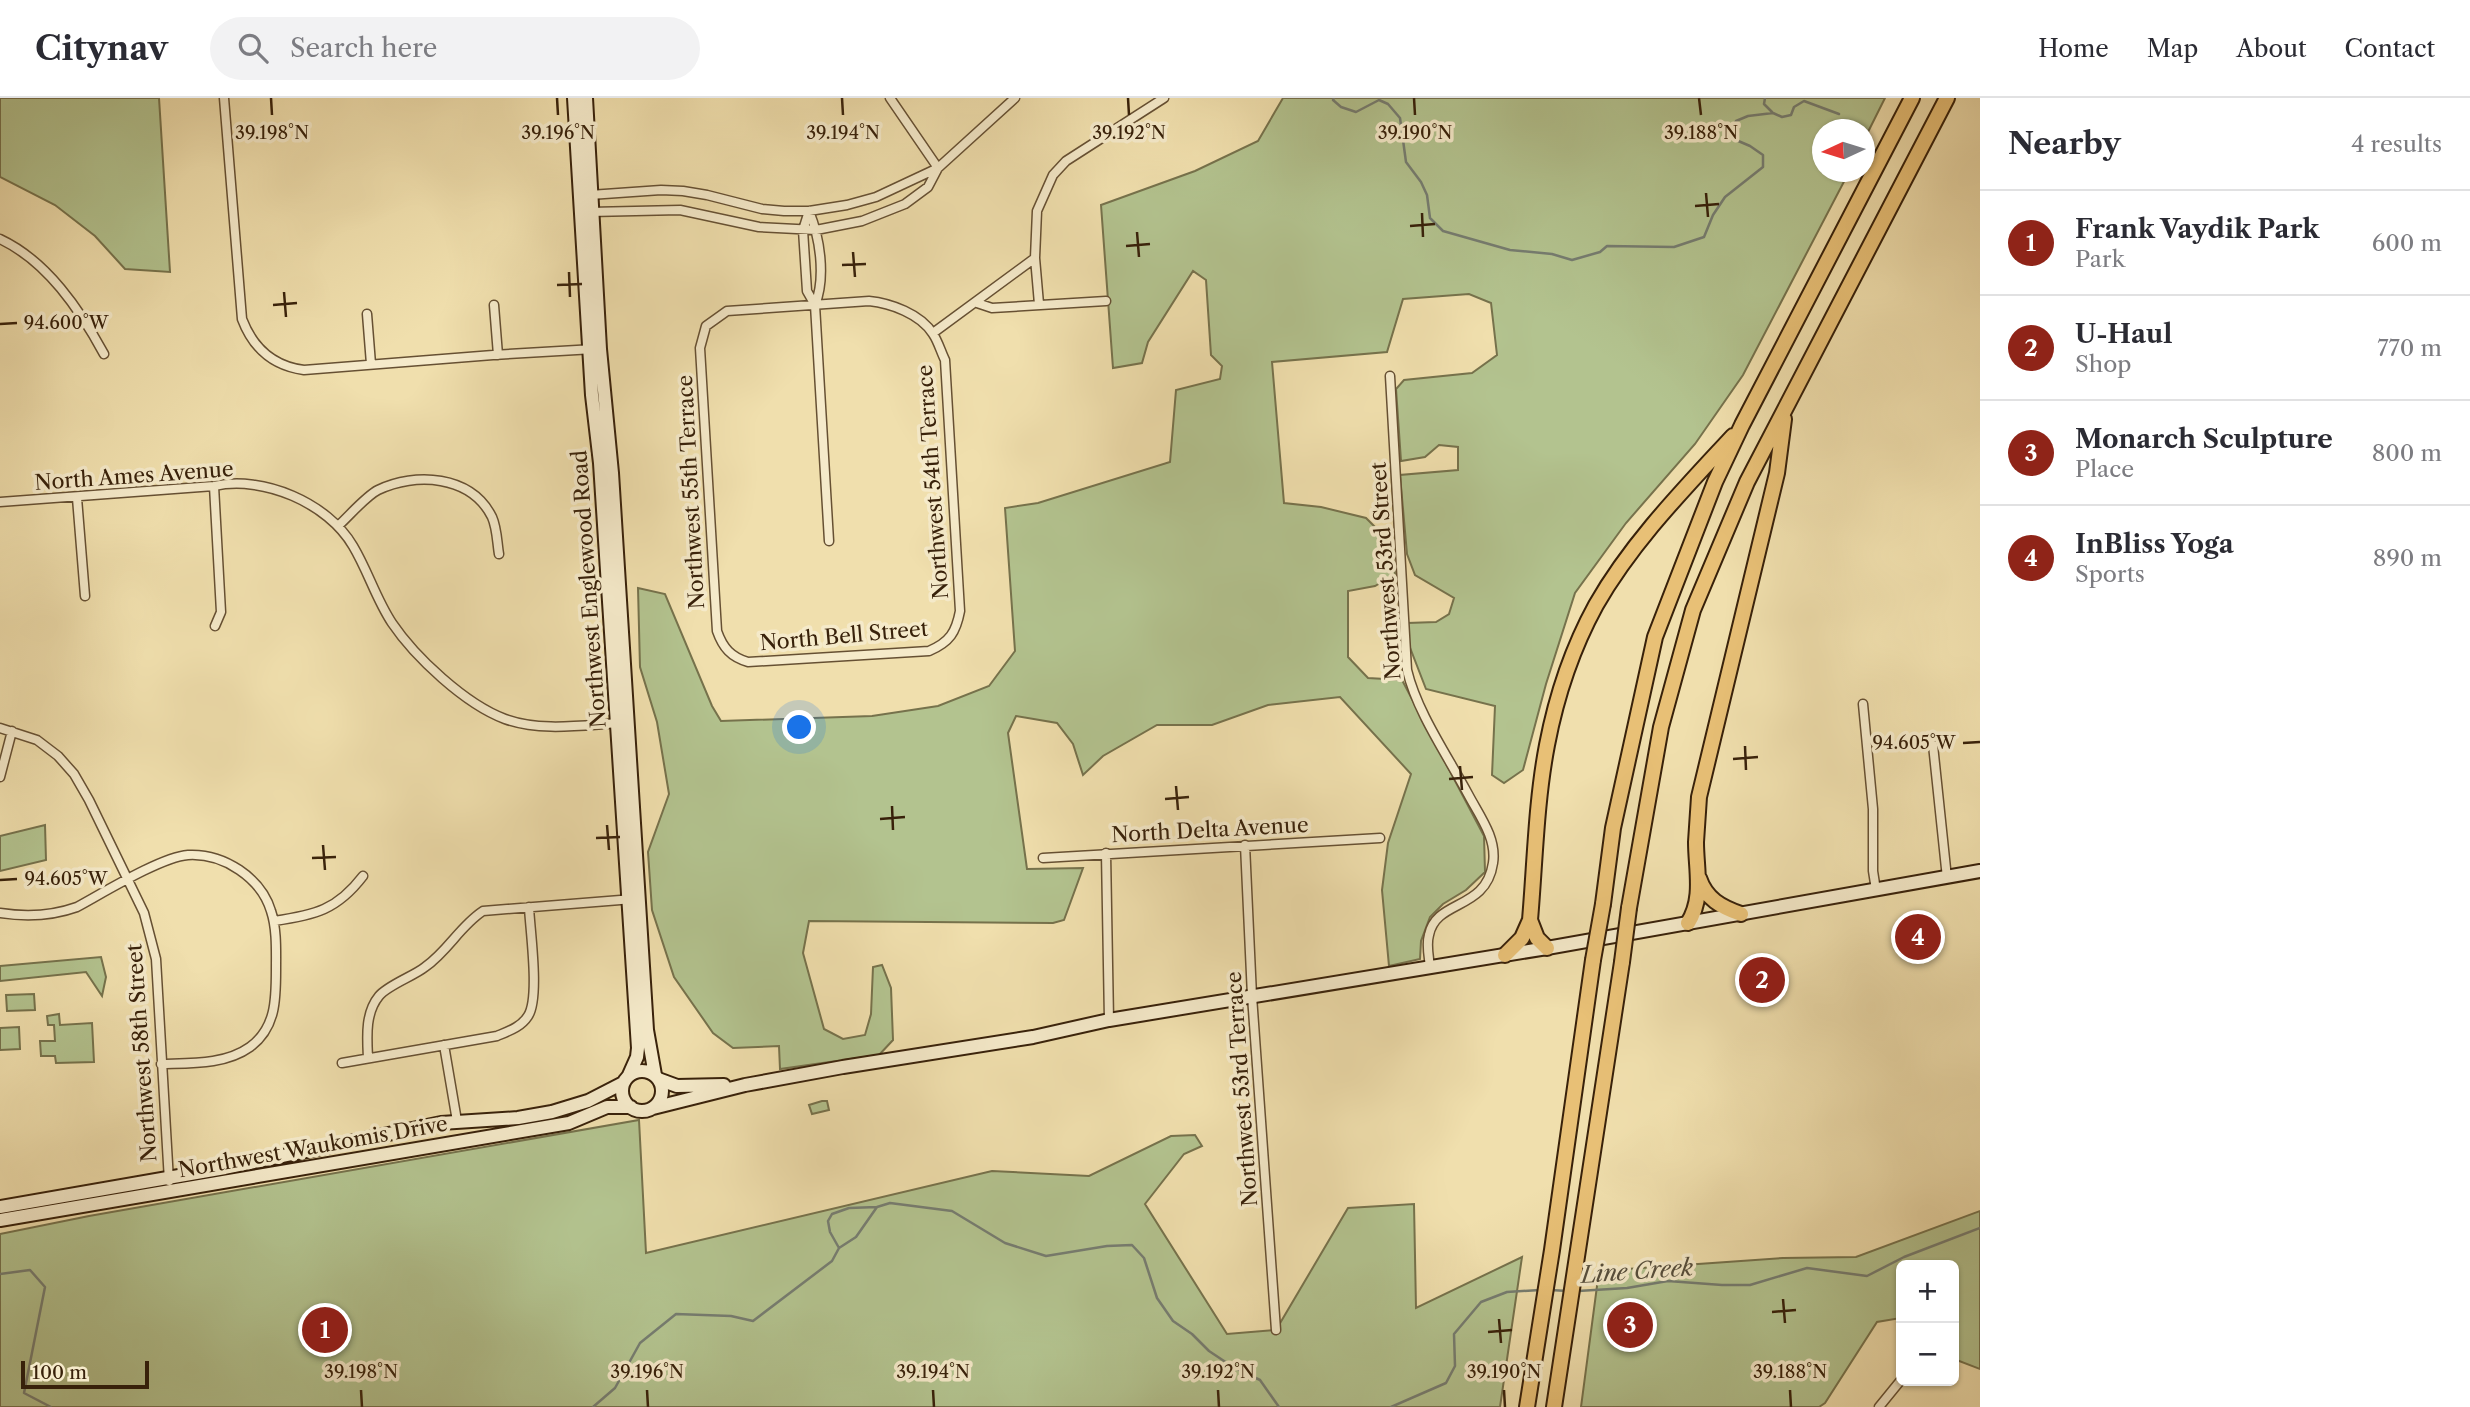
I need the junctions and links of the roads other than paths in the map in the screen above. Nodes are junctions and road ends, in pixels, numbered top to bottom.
1 (224, 98) edge
2 (574, 98) edge
3 (586, 98) edge
4 (890, 98) edge
5 (1016, 98) edge
6 (1164, 98) edge
7 (1913, 98) edge
8 (1947, 98) edge
9 (938, 168) junction
10 (586, 196) junction
11 (808, 211) junction
12 (587, 212) junction
13 (803, 230) junction
14 (816, 230) junction
15 (0, 239) edge
16 (1035, 258) junction
17 (819, 268) junction
18 (805, 269) junction
19 (1105, 300) dead end
20 (976, 303) junction
21 (1039, 304) junction
22 (494, 305) dead end
23 (815, 305) junction
24 (368, 314) dead end
25 (933, 333) junction
26 (595, 349) junction
27 (104, 354) dead end
28 (498, 355) junction
29 (371, 364) junction
30 (1390, 376) dead end
31 (1786, 410) junction
32 (1742, 425) junction
33 (214, 486) junction
34 (78, 498) junction
35 (0, 502) edge
36 (338, 526) junction
37 (828, 541) dead end
38 (499, 554) dead end
39 (85, 596) dead end
40 (215, 626) dead end
41 (956, 629) joint
42 (729, 653) joint
43 (1863, 704) dead end
44 (622, 722) junction
45 (0, 728) edge
46 (12, 732) junction
47 (1933, 745) dead end
48 (0, 777) edge
49 (1380, 838) dead end
50 (1245, 845) junction
51 (1106, 853) junction
52 (1042, 858) dead end
53 (1980, 871) edge
54 (363, 876) dead end
55 (1699, 877) junction
56 (1947, 878) junction
57 (128, 880) junction
58 (1876, 890) junction
59 (634, 899) junction
60 (529, 907) junction
61 (0, 913) edge
62 (1741, 914) junction
63 (1530, 920) junction
64 (274, 921) junction
65 (1688, 923) junction
66 (1547, 948) junction
67 (1505, 955) junction
68 (1430, 967) junction
69 (1252, 996) junction
70 (1110, 1020) junction
71 (444, 1045) junction
72 (368, 1058) junction
73 (342, 1063) dead end
74 (162, 1064) junction
75 (656, 1077) junction
76 (626, 1079) junction
77 (745, 1085) junction
78 (631, 1107) junction
79 (653, 1108) junction
80 (457, 1121) junction
81 (168, 1177) junction
82 (169, 1192) junction
83 (0, 1206) edge
84 (0, 1220) edge
85 (1276, 1330) dead end
86 (1896, 1386) edge
87 (1527, 1407) edge
88 (1554, 1407) edge
89 (1879, 1407) edge

1 - 29 street
2 - 10 main road, Northwest Englewood Road
3 - 10 main road, Northwest Englewood Road
4 - 9 street
5 - 9 street
6 - 16 street
7 - 32 highway
8 - 31 highway
9 - 11 street
9 - 14 street
10 - 11 street
10 - 12 main road, Northwest Englewood Road
11 - 13 street
11 - 14 street
12 - 13 street
12 - 26 main road, Northwest Englewood Road
13 - 14 street
13 - 18 street
14 - 17 street
15 - 27 street
16 - 20 street
16 - 21 street
17 - 18 street
17 - 23 street
18 - 23 street
19 - 21 street
20 - 21 street
20 - 25 street
22 - 28 street
23 - 25 street
23 - 37 street
23 - 42 street, Northwest 55th Terrace
24 - 29 street
25 - 41 street, Northwest 54th Terrace
26 - 28 street
26 - 44 main road, Northwest Englewood Road
28 - 29 street
30 - 68 street, Northwest 53rd Street
31 - 55 highway
31 - 88 highway, bridge
32 - 63 highway
32 - 87 highway, bridge
33 - 34 street, North Ames Avenue
33 - 36 street, North Ames Avenue
33 - 40 street
34 - 35 street, North Ames Avenue
34 - 39 street
36 - 38 street
36 - 44 street, North Ames Avenue
41 - 42 street, North Bell Street
43 - 58 street
44 - 59 main road, Northwest Englewood Road
45 - 46 street, Northwest 58th Street
46 - 48 street
46 - 57 street, Northwest 58th Street
47 - 56 street
49 - 50 street, North Delta Avenue
50 - 51 street, North Delta Avenue
50 - 69 street, Northwest 53rd Terrace
51 - 52 street, North Delta Avenue
51 - 70 street
53 - 56 main road
54 - 64 street
55 - 62 highway
55 - 65 highway
56 - 58 main road
57 - 61 street
57 - 64 street
57 - 74 street, Northwest 58th Street
58 - 62 main road
59 - 60 street
59 - 75 main road, Northwest Englewood Road
59 - 76 main road, Northwest Englewood Road
60 - 71 street
60 - 72 street
62 - 65 main road
63 - 66 highway
63 - 67 highway
64 - 74 street
65 - 66 main road
66 - 67 main road
67 - 68 main road
68 - 69 main road
69 - 70 main road
69 - 85 street, Northwest 53rd Terrace
70 - 77 main road
71 - 72 street
71 - 80 street
72 - 73 street
74 - 81 street, Northwest 58th Street
75 - 76 main road
75 - 77 main road
75 - 79 main road
76 - 78 main road
76 - 80 main road, Northwest Waukomis Drive
77 - 79 main road
78 - 79 main road
78 - 82 main road, Northwest Waukomis Drive
80 - 81 main road, Northwest Waukomis Drive
81 - 82 street, Northwest 58th Street
81 - 83 main road, Northwest Waukomis Drive
82 - 84 main road, Northwest Waukomis Drive
86 - 89 street

